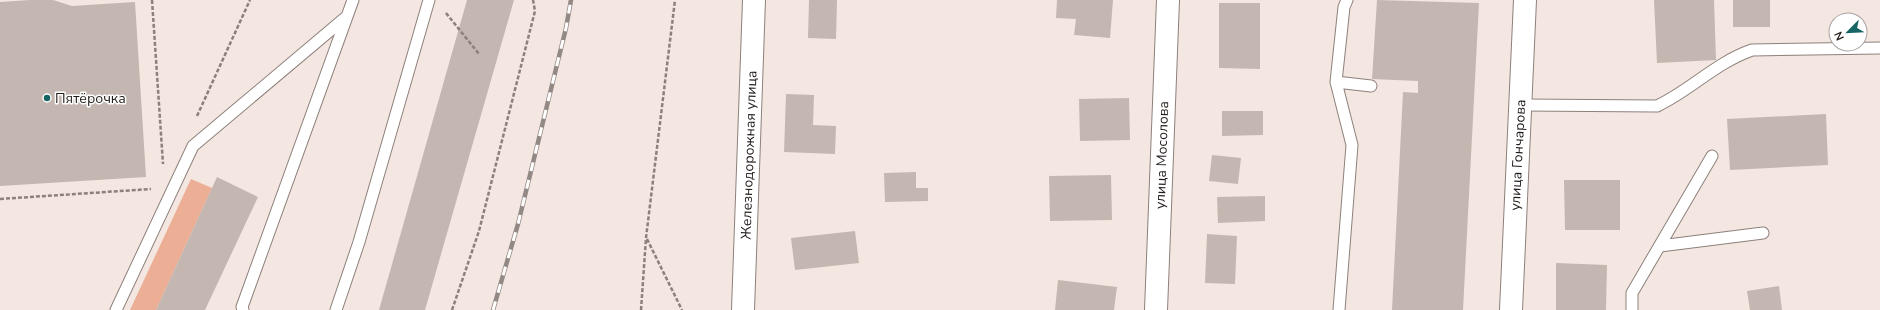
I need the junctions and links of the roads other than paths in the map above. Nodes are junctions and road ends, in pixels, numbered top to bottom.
1 (353, 0) edge
2 (429, 0) edge
3 (754, 0) edge
4 (1168, 0) edge
5 (1347, 0) edge
6 (1525, 0) edge
7 (346, 18) junction
8 (1880, 48) edge
9 (1336, 82) junction
10 (1371, 86) dead end
11 (1521, 105) junction
12 (1712, 156) dead end
13 (1763, 233) dead end
14 (1660, 246) junction
15 (116, 310) edge
16 (243, 310) edge
17 (336, 310) edge
18 (743, 310) edge
19 (1156, 310) edge
20 (1339, 310) edge
21 (1511, 310) edge
22 (1632, 310) edge

1 - 7 lane
2 - 17 lane
3 - 18 street, Железнодорожная улица
4 - 19 street, улица Мосолова
5 - 9 lane
6 - 11 street, улица Гончарова
7 - 15 lane
7 - 16 lane
8 - 11 lane
9 - 10 lane
9 - 20 lane
11 - 21 street, улица Гончарова
12 - 14 lane
13 - 14 lane
14 - 22 lane

